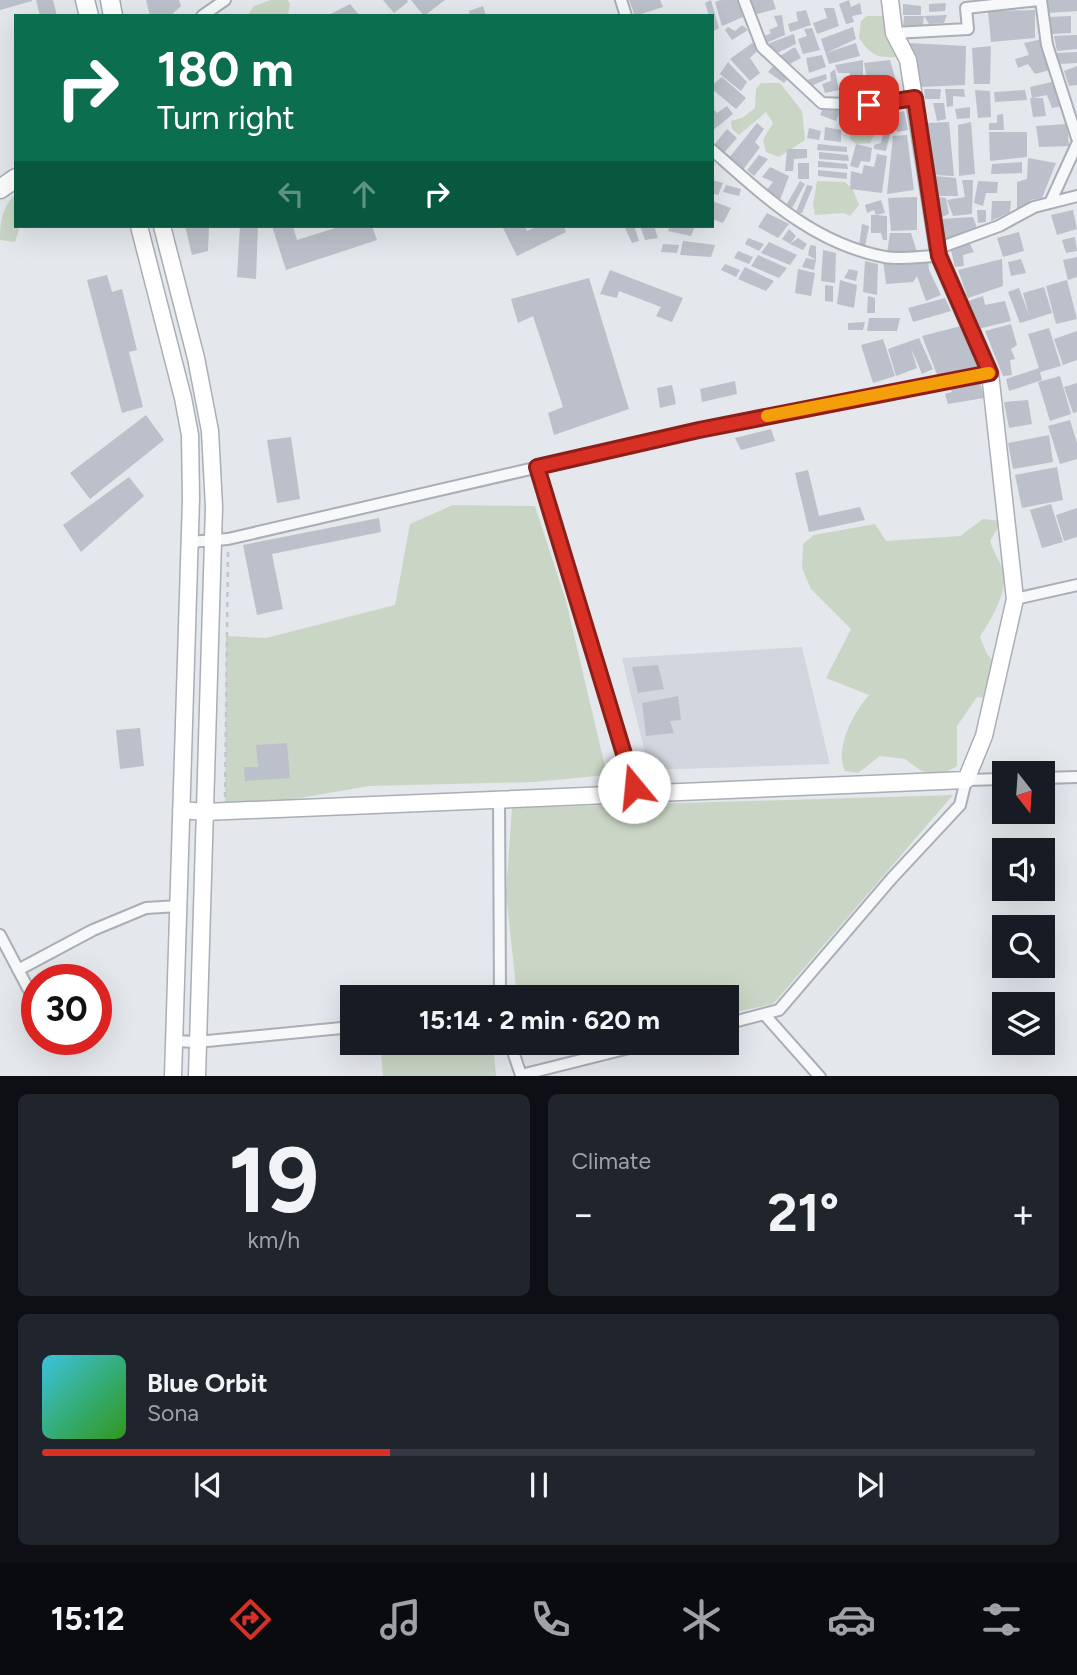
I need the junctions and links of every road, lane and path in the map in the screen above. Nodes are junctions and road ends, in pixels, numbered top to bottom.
1 (225, 0) edge
2 (744, 0) edge
3 (890, 0) edge
4 (1040, 0) edge
5 (205, 14) edge
6 (894, 33) junction
7 (915, 98) junction
8 (1077, 138) edge
9 (1077, 144) edge
10 (714, 152) edge
11 (1077, 196) edge
12 (1050, 203) junction
13 (140, 228) edge
14 (163, 228) edge
15 (939, 252) junction
16 (990, 373) junction
17 (210, 431) junction
18 (190, 435) junction
19 (537, 467) junction
20 (220, 540) junction
21 (189, 542) junction
22 (1077, 585) edge
23 (1016, 599) junction
24 (1077, 777) edge
25 (1055, 778) edge
26 (992, 779) edge
27 (966, 780) junction
28 (634, 787) dead end
29 (499, 800) junction
30 (181, 810) junction
31 (225, 811) junction
32 (205, 812) junction
33 (178, 906) junction
34 (0, 935) edge
35 (18, 970) junction
36 (21, 976) edge
37 (500, 985) edge
38 (764, 1014) junction
39 (739, 1021) edge
40 (340, 1028) edge
41 (174, 1041) junction
42 (197, 1042) junction
43 (514, 1055) edge
44 (602, 1055) edge
45 (173, 1076) edge
46 (197, 1076) edge
47 (521, 1076) edge
48 (820, 1076) edge

1 - 5 street
2 - 7 street
3 - 6 main road
4 - 6 street
4 - 8 street
6 - 7 main road
7 - 15 main road
9 - 12 street
10 - 15 street
11 - 12 street
12 - 15 street
13 - 18 main road
14 - 17 main road
15 - 16 main road
16 - 19 street
16 - 23 main road
17 - 18 main road
17 - 20 main road
18 - 21 main road
19 - 20 street
19 - 28 street
20 - 21 street
20 - 31 path
20 - 32 main road
21 - 30 main road
22 - 23 street
23 - 27 main road
24 - 25 street
26 - 27 street
27 - 29 main road
27 - 38 street
29 - 31 main road
29 - 37 street
30 - 32 main road
30 - 33 main road
31 - 32 main road
32 - 42 main road
33 - 35 street
33 - 41 main road
34 - 35 street
35 - 36 street
38 - 39 street
38 - 48 street
40 - 42 street
41 - 42 street
41 - 45 main road
42 - 46 main road
43 - 47 street
44 - 47 street

